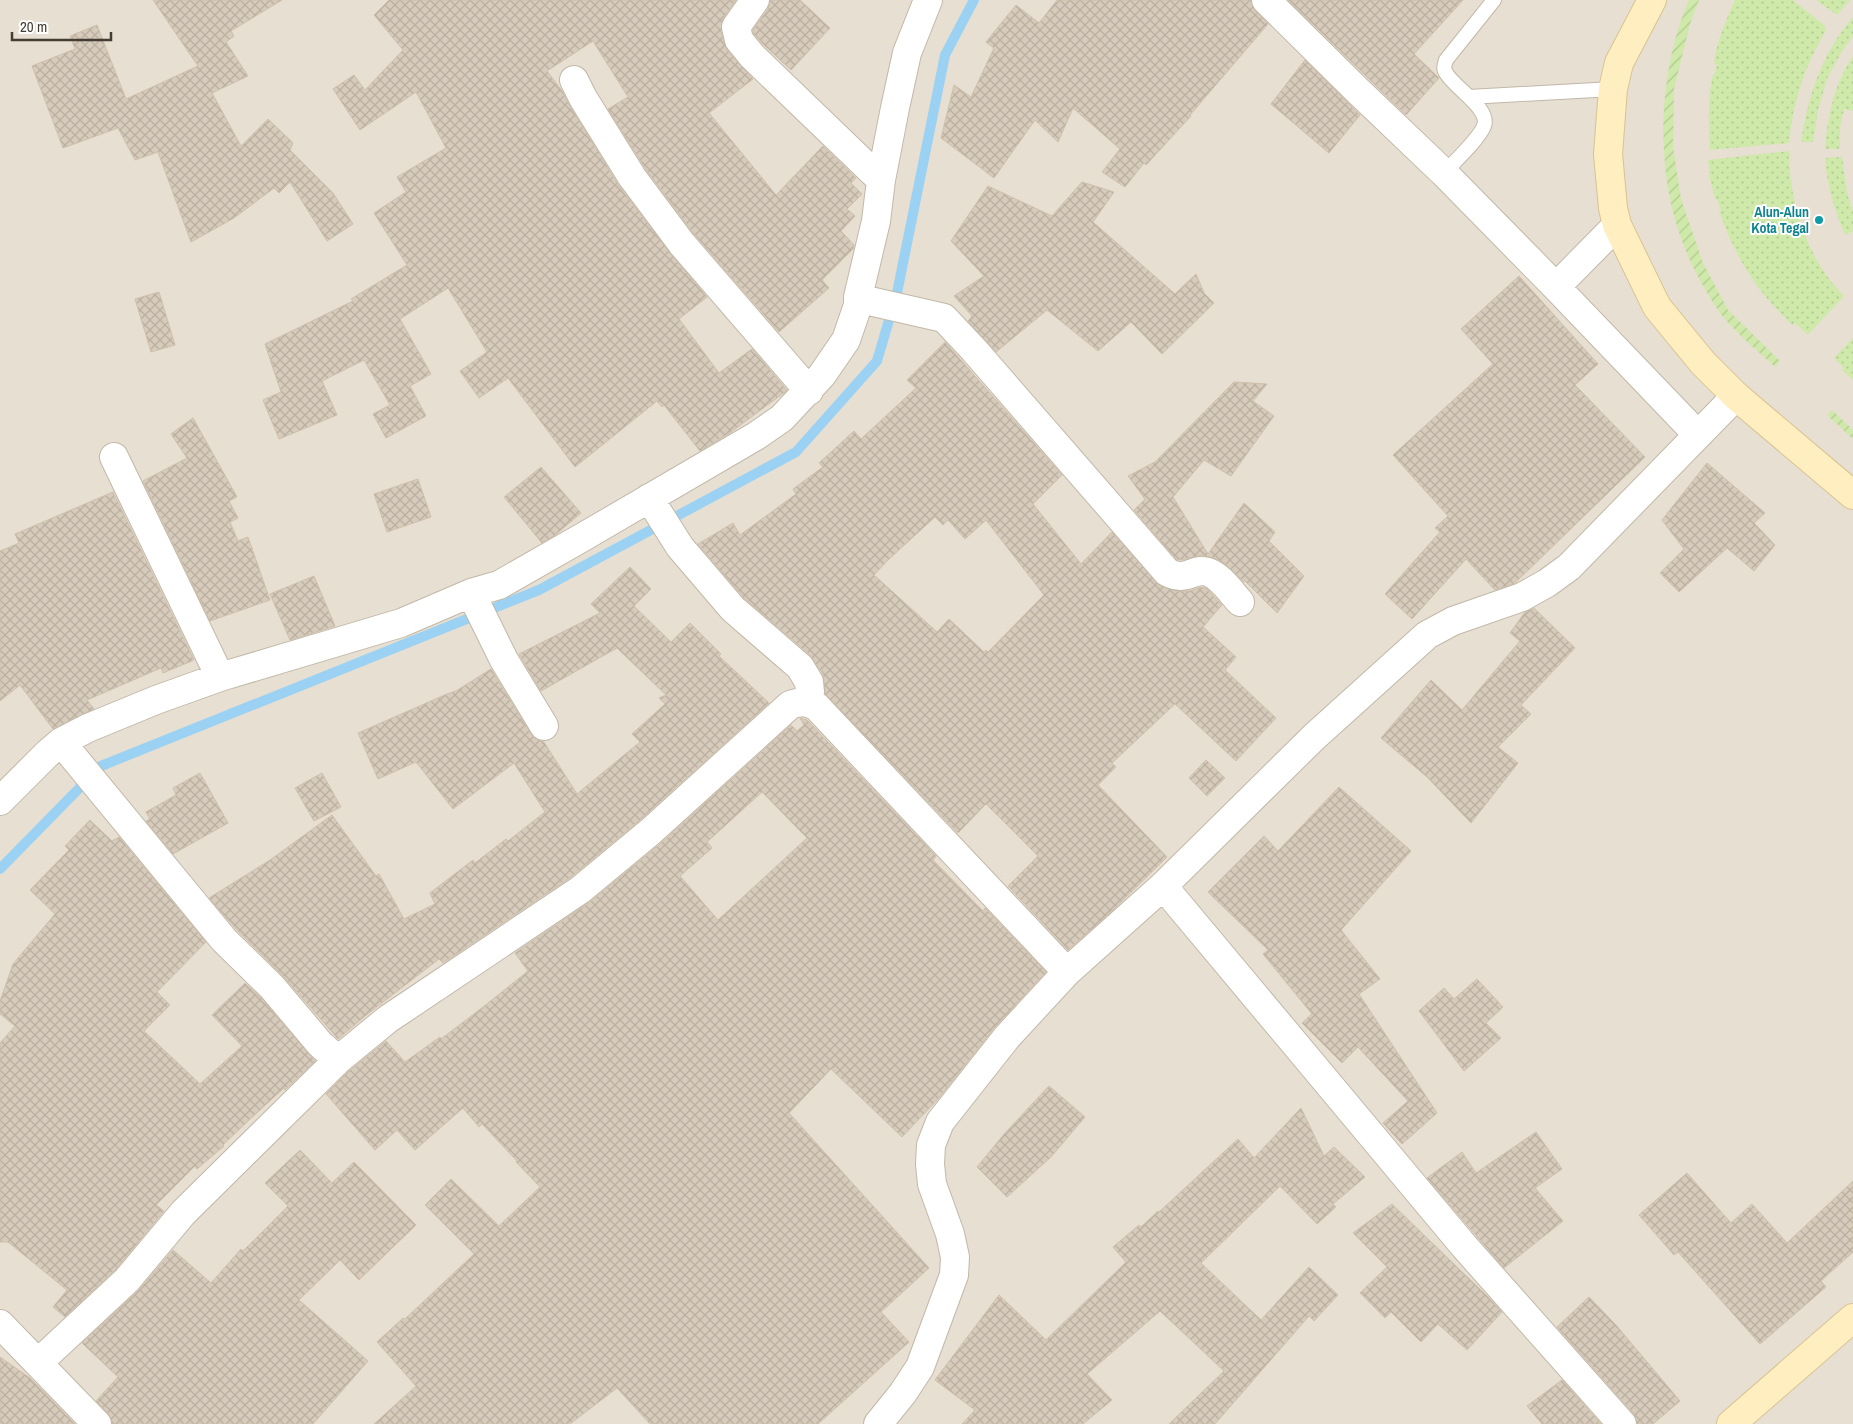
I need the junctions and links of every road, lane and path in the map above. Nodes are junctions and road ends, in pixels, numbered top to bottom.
1 (756, 0) edge
2 (928, 0) edge
3 (1266, 0) edge
4 (1494, 0) edge
5 (1643, 7) edge
6 (574, 80) dead end
7 (1613, 89) junction
8 (1469, 97) junction
9 (1444, 173) junction
10 (882, 180) junction
11 (1617, 225) junction
12 (1556, 287) junction
13 (861, 298) junction
14 (809, 391) junction
15 (1736, 396) junction
16 (1698, 435) junction
17 (114, 457) dead end
18 (1853, 495) edge
19 (654, 506) junction
20 (474, 600) junction
21 (1240, 602) dead end
22 (220, 677) junction
23 (807, 701) junction
24 (544, 726) dead end
25 (61, 742) junction
26 (0, 801) edge
27 (1163, 886) junction
28 (1067, 972) junction
29 (338, 1060) junction
30 (1853, 1318) edge
31 (0, 1324) edge
32 (39, 1362) junction
33 (98, 1424) edge
34 (878, 1424) edge
35 (1622, 1424) edge
36 (1731, 1424) edge

1 - 10 street
2 - 10 street
3 - 9 street
4 - 8 lane
5 - 7 street
6 - 14 street
7 - 8 lane
7 - 11 street
8 - 9 lane
9 - 12 street
10 - 13 street
11 - 12 street
11 - 15 street
12 - 16 street
13 - 14 street
13 - 21 street
14 - 19 street
15 - 16 street
15 - 18 street
16 - 27 street
17 - 22 street
19 - 20 street
19 - 23 street
20 - 22 street
20 - 24 street
22 - 25 street
23 - 28 street
23 - 29 street
25 - 26 street
25 - 29 street
27 - 28 street
27 - 35 street
28 - 34 street
29 - 32 street
30 - 36 street
31 - 32 street
32 - 33 street

